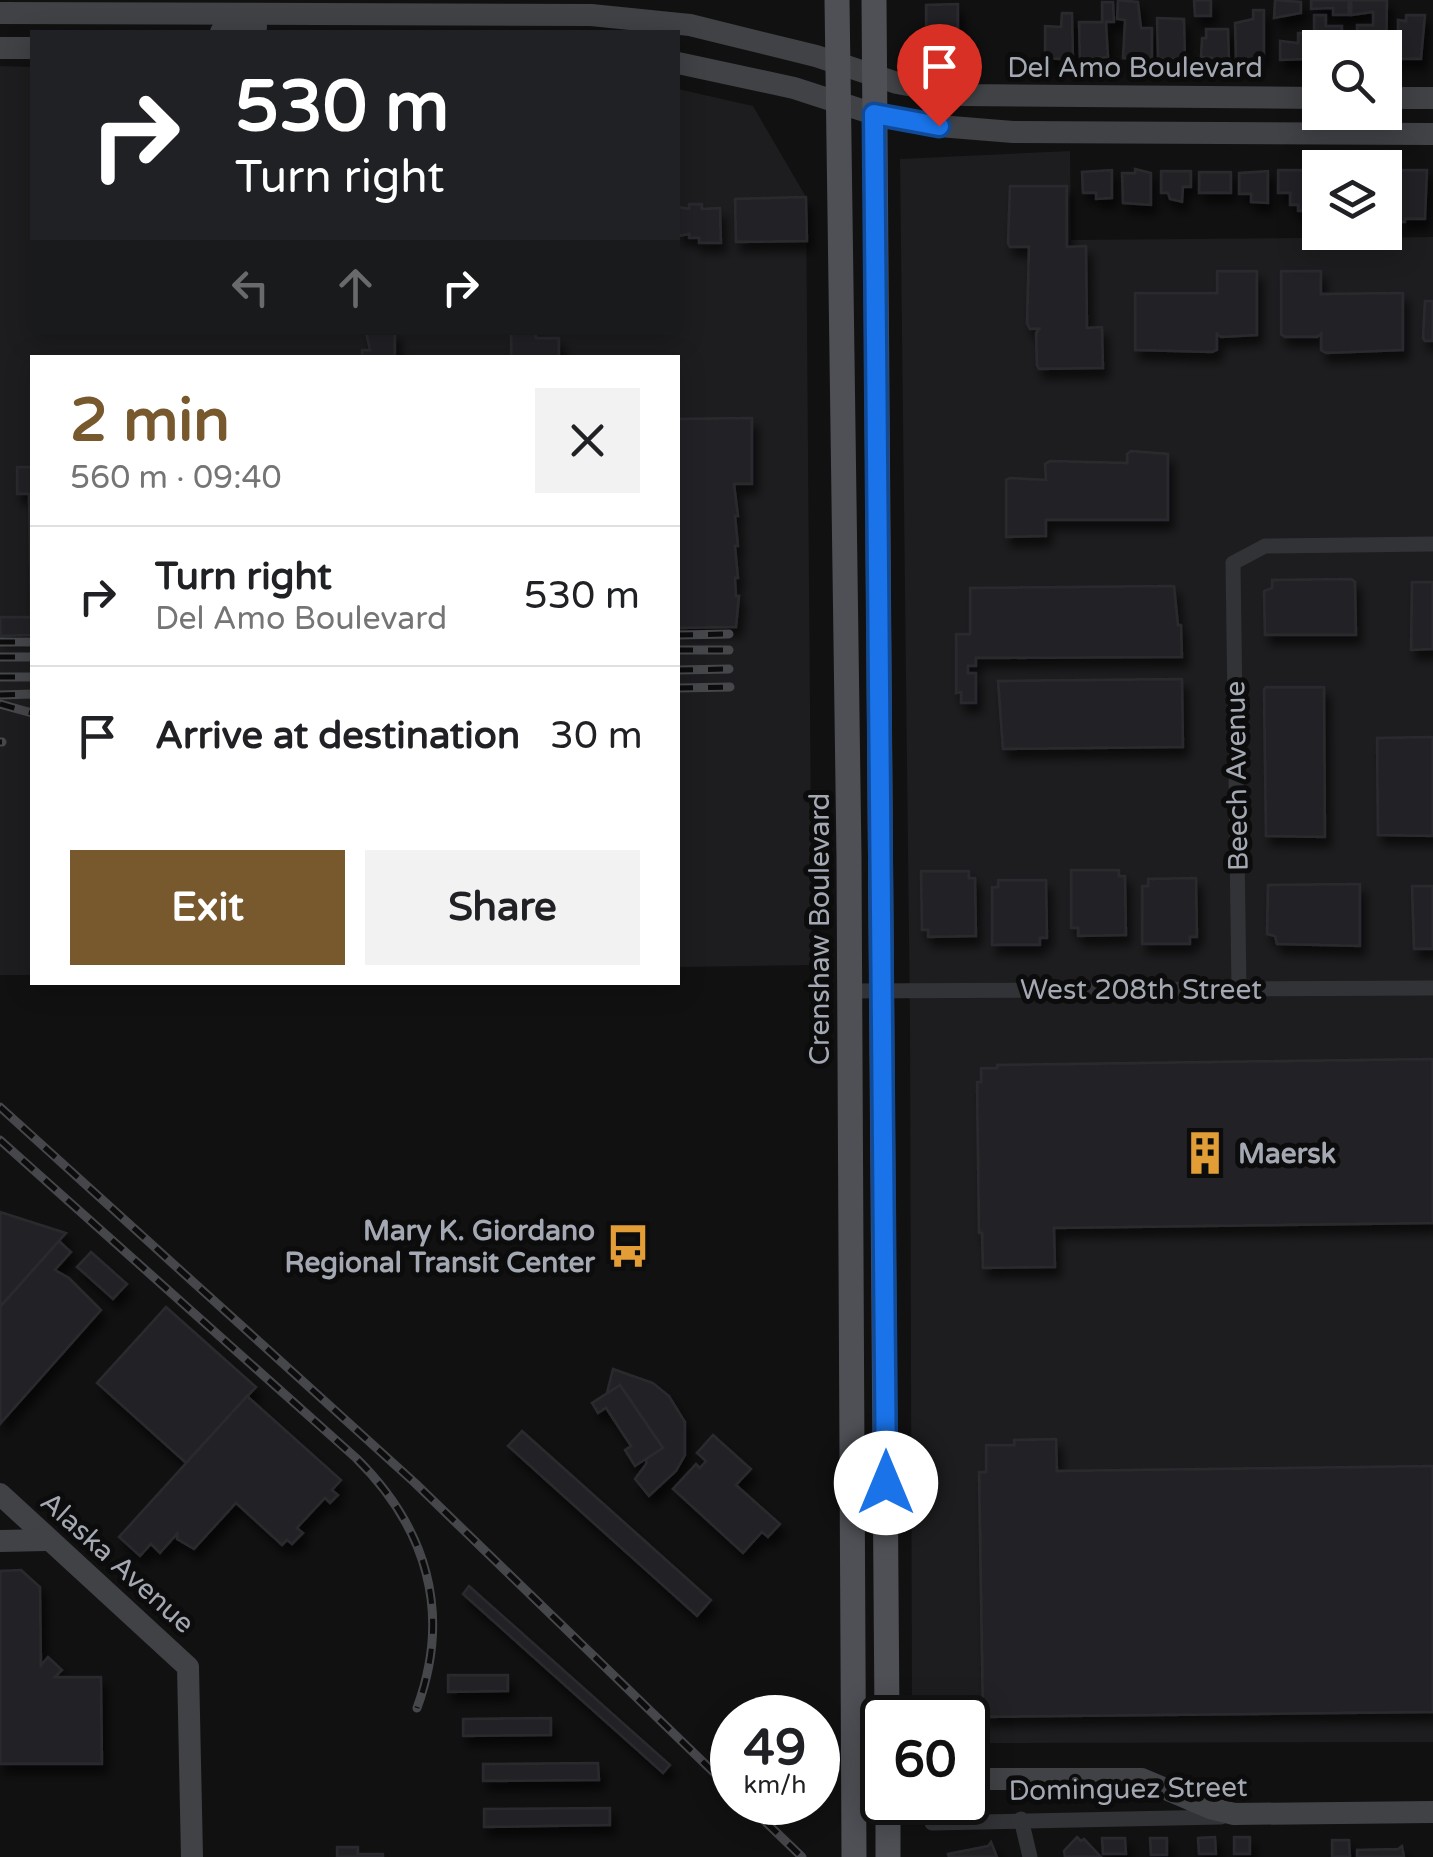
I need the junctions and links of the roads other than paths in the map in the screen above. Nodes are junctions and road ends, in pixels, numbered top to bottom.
1 (837, 0) edge
2 (874, 0) edge
3 (420, 12) junction
4 (0, 13) edge
5 (225, 30) edge
6 (0, 48) edge
7 (30, 48) edge
8 (680, 63) edge
9 (840, 64) junction
10 (875, 76) junction
11 (1302, 98) edge
12 (1402, 98) edge
13 (1433, 98) edge
14 (839, 102) junction
15 (874, 114) junction
16 (1433, 134) edge
17 (1433, 544) edge
18 (1433, 988) edge
19 (1239, 989) junction
20 (849, 991) junction
21 (884, 991) junction
22 (0, 1494) edge
23 (0, 1540) edge
24 (47, 1540) junction
25 (888, 1695) edge
26 (990, 1779) edge
27 (854, 1780) junction
28 (860, 1780) edge
29 (1433, 1812) edge
30 (1265, 1816) junction
31 (1021, 1819) junction
32 (990, 1820) edge
33 (888, 1825) edge
34 (192, 1857) edge
35 (854, 1857) edge
36 (888, 1857) edge
37 (1030, 1857) edge

1 - 9 main road, Crenshaw Boulevard
2 - 10 main road
3 - 4 main road, Del Amo Boulevard
3 - 5 main road
3 - 9 main road, Del Amo Boulevard
6 - 7 main road
8 - 14 main road
9 - 10 main road, Del Amo Boulevard
9 - 14 main road, Crenshaw Boulevard
10 - 11 main road, Del Amo Boulevard
10 - 15 main road
12 - 13 main road
14 - 15 main road
14 - 20 main road, Crenshaw Boulevard
15 - 16 main road
15 - 21 main road
17 - 19 street, Beech Avenue
18 - 19 street, West 208th Street
19 - 21 street, West 208th Street
20 - 21 street, West 208th Street
20 - 27 main road, Crenshaw Boulevard
21 - 25 main road
22 - 24 main road, Alaska Avenue
23 - 24 main road
24 - 34 main road, Alaska Avenue
26 - 30 main road, Dominguez Street
27 - 28 main road
27 - 35 main road, Crenshaw Boulevard
29 - 30 main road, Dominguez Street
30 - 31 street, Dominguez Street
31 - 32 street, Dominguez Street
31 - 37 street
33 - 36 main road

